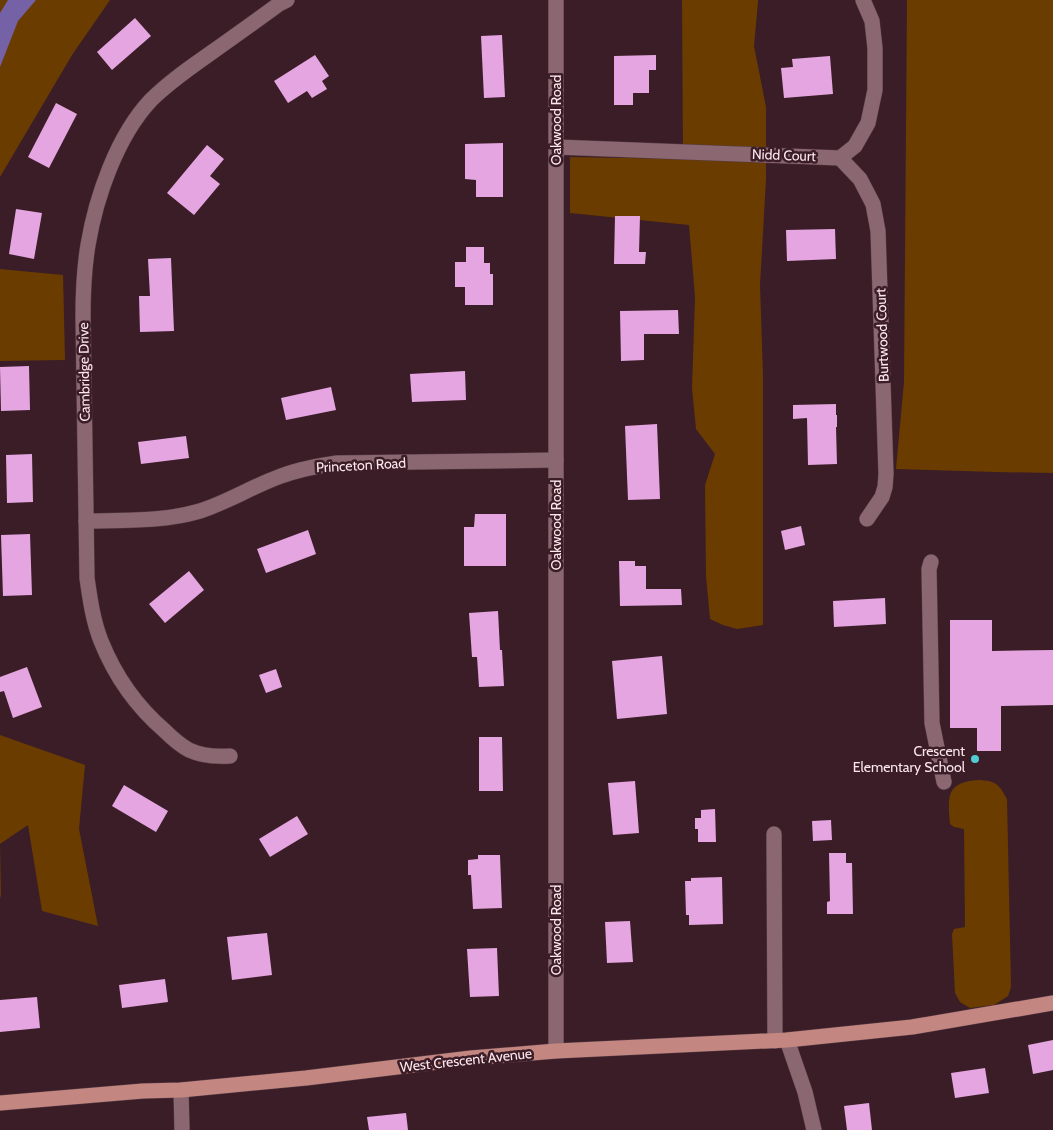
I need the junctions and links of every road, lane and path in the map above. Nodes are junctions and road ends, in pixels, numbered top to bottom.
1 (287, 0) edge
2 (556, 0) edge
3 (863, 0) edge
4 (556, 147) junction
5 (840, 158) junction
6 (556, 460) junction
7 (867, 519) dead end
8 (86, 521) junction
9 (931, 562) dead end
10 (230, 756) dead end
11 (944, 782) dead end
12 (774, 834) dead end
13 (1053, 1004) edge
14 (781, 1040) junction
15 (556, 1051) junction
16 (181, 1090) junction
17 (0, 1104) edge
18 (182, 1130) edge
19 (814, 1130) edge

1 - 8 street, Cambridge Drive
2 - 4 street, Oakwood Road
3 - 5 street
4 - 5 street, Nidd Court
4 - 6 street, Oakwood Road
5 - 7 street, Burtwood Court
6 - 8 street, Princeton Road
6 - 15 street, Oakwood Road
8 - 10 street, Cambridge Drive
9 - 11 street
12 - 14 street
13 - 14 main road, West Crescent Avenue
14 - 15 main road, West Crescent Avenue
14 - 19 street
15 - 16 main road, West Crescent Avenue
16 - 17 main road, West Crescent Avenue
16 - 18 street

